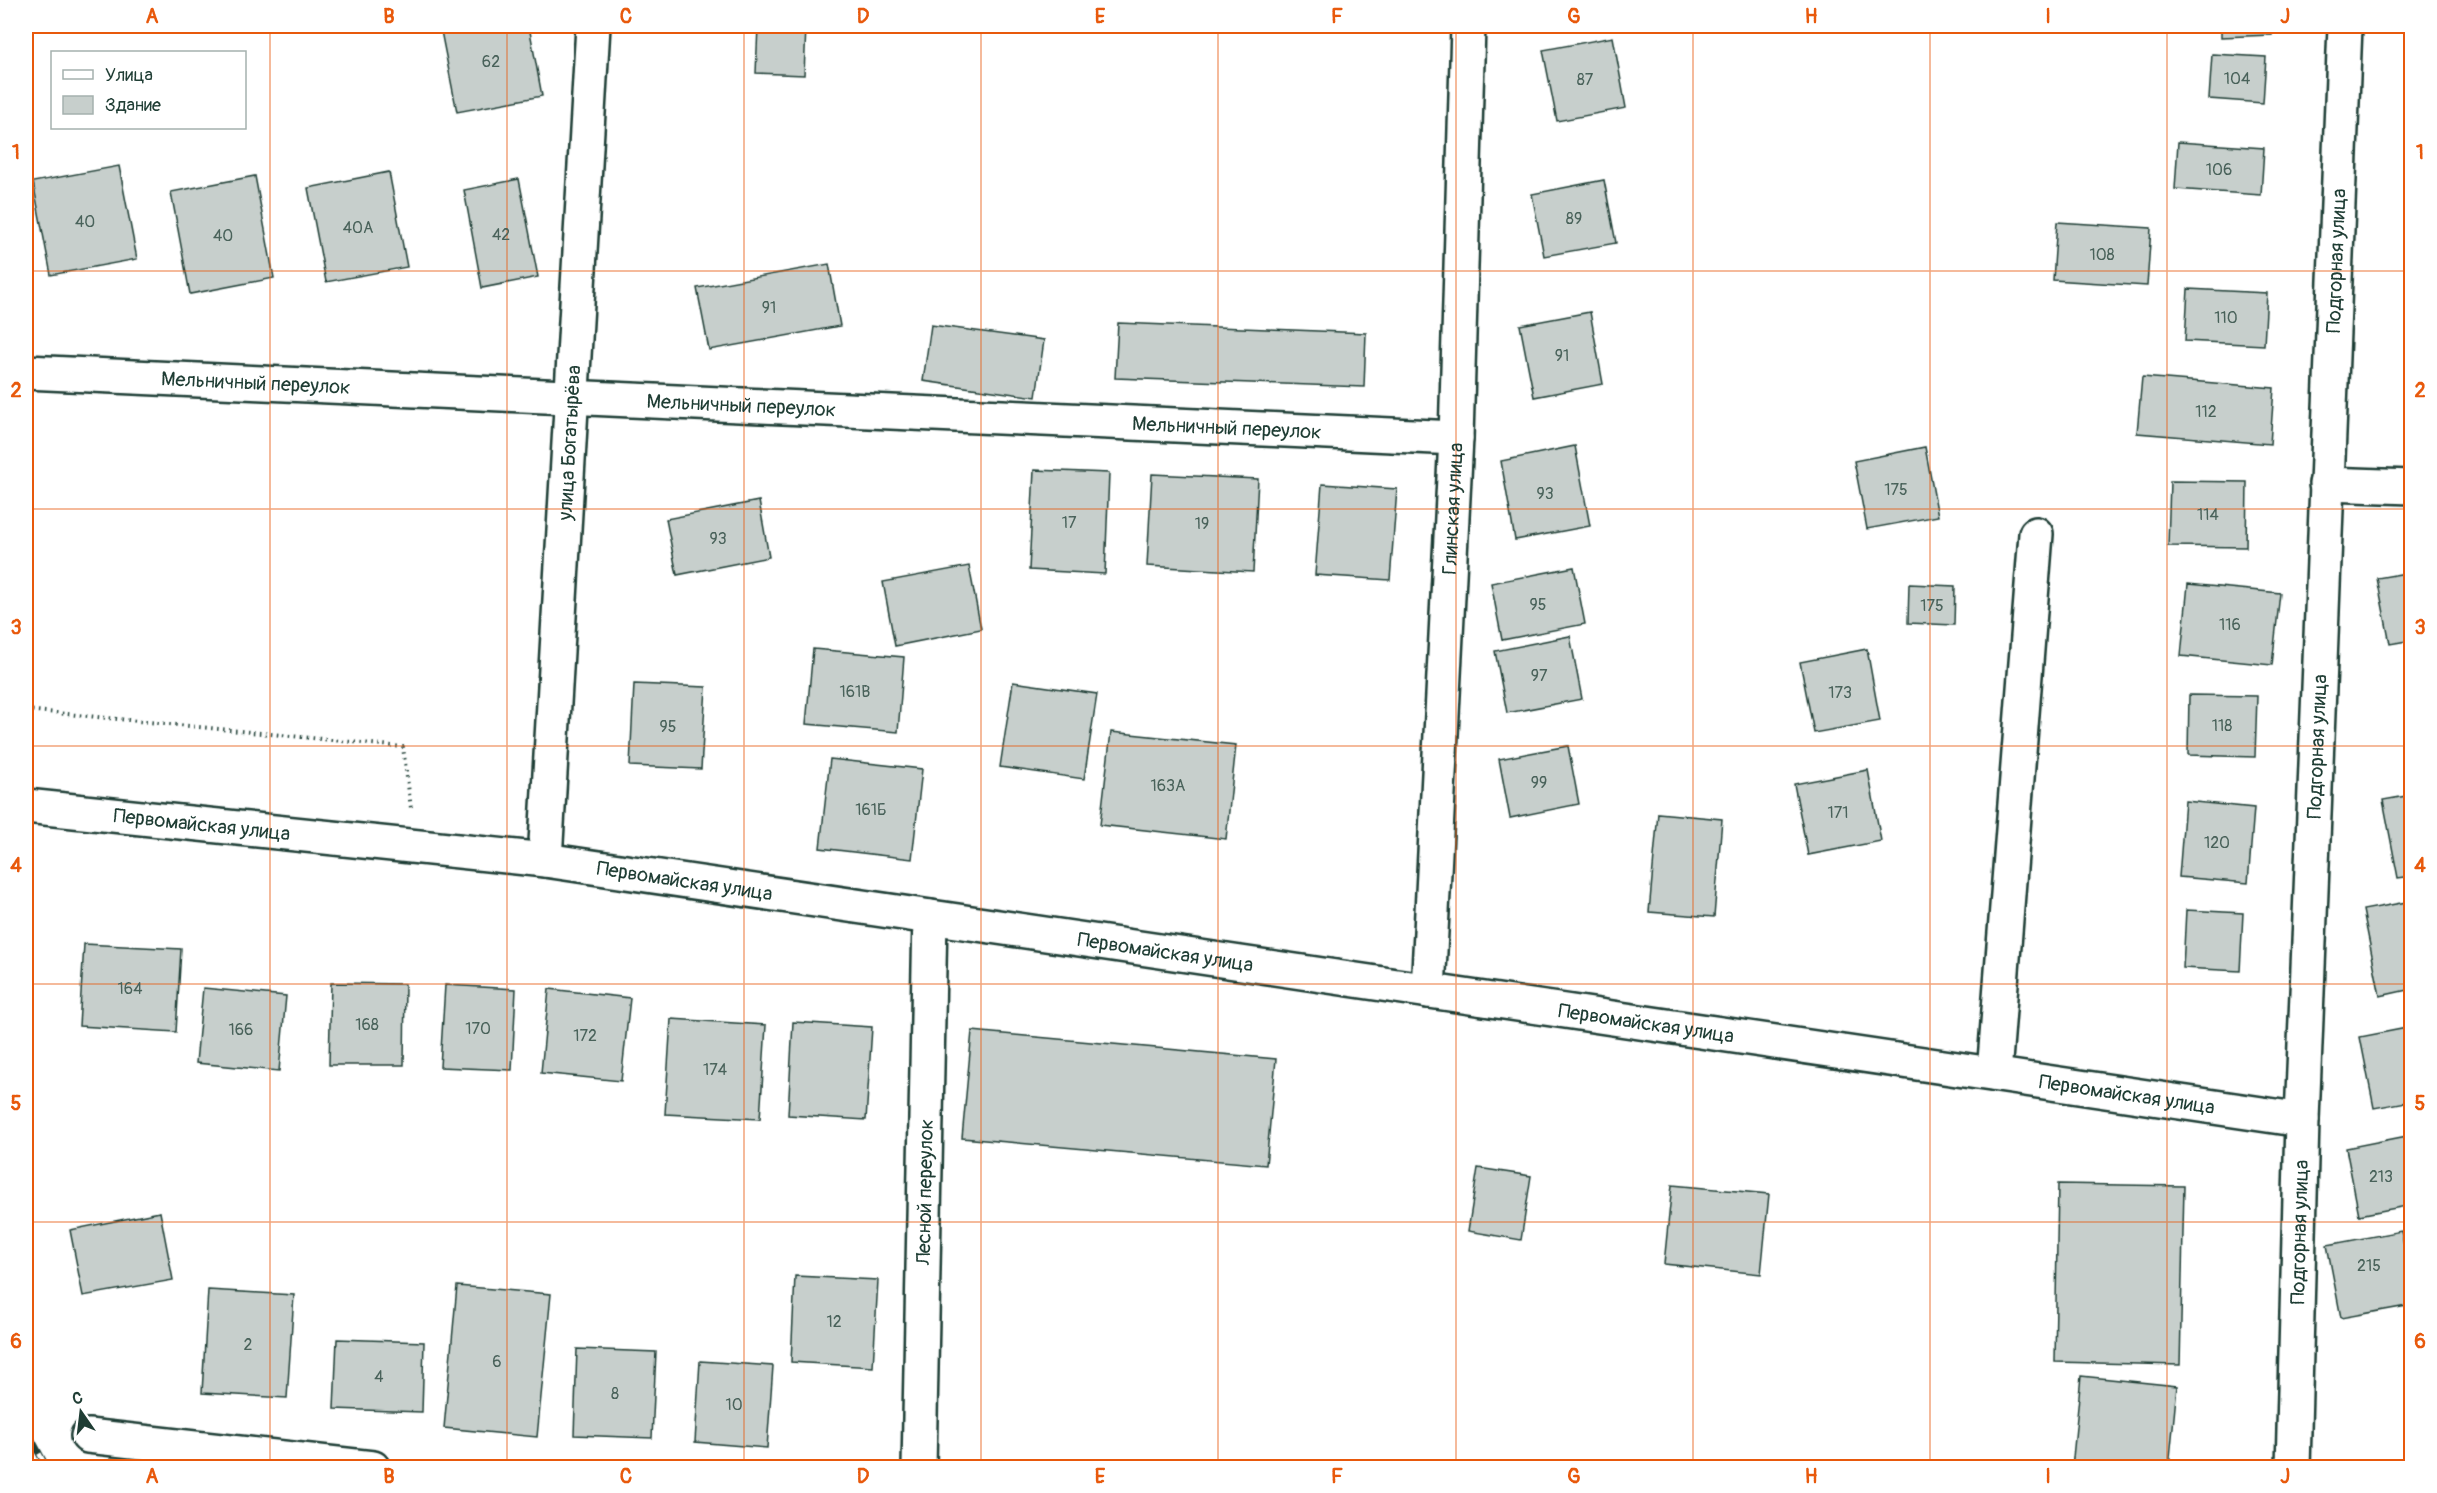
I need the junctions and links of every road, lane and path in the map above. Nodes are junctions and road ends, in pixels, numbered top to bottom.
1 (593, 26) edge
2 (1468, 26) edge
3 (2345, 26) edge
4 (26, 372) edge
5 (572, 398) junction
6 (1456, 438) junction
7 (2326, 483) junction
8 (2412, 487) edge
9 (2036, 534) dead end
10 (26, 710) edge
11 (26, 806) edge
12 (416, 847) junction
13 (545, 860) junction
14 (930, 917) junction
15 (1428, 991) junction
16 (1994, 1074) junction
17 (2302, 1120) junction
18 (88, 1436) dead end
19 (373, 1467) edge
20 (919, 1467) edge
21 (2293, 1467) edge

1 - 5 street, улица Богатырёва
2 - 6 street, Глинская улица
3 - 7 street, Подгорная улица
4 - 5 street, Мельничный переулок
5 - 6 street, Мельничный переулок
5 - 13 street, улица Богатырёва
6 - 15 street, Глинская улица
7 - 8 street
7 - 17 street, Подгорная улица
9 - 16 street
10 - 12 path
11 - 12 street, Первомайская улица
12 - 13 street, Первомайская улица
13 - 14 street, Первомайская улица
14 - 15 street, Первомайская улица
14 - 20 street, Лесной переулок
15 - 16 street, Первомайская улица
16 - 17 street, Первомайская улица
17 - 21 street, Подгорная улица
18 - 19 street

